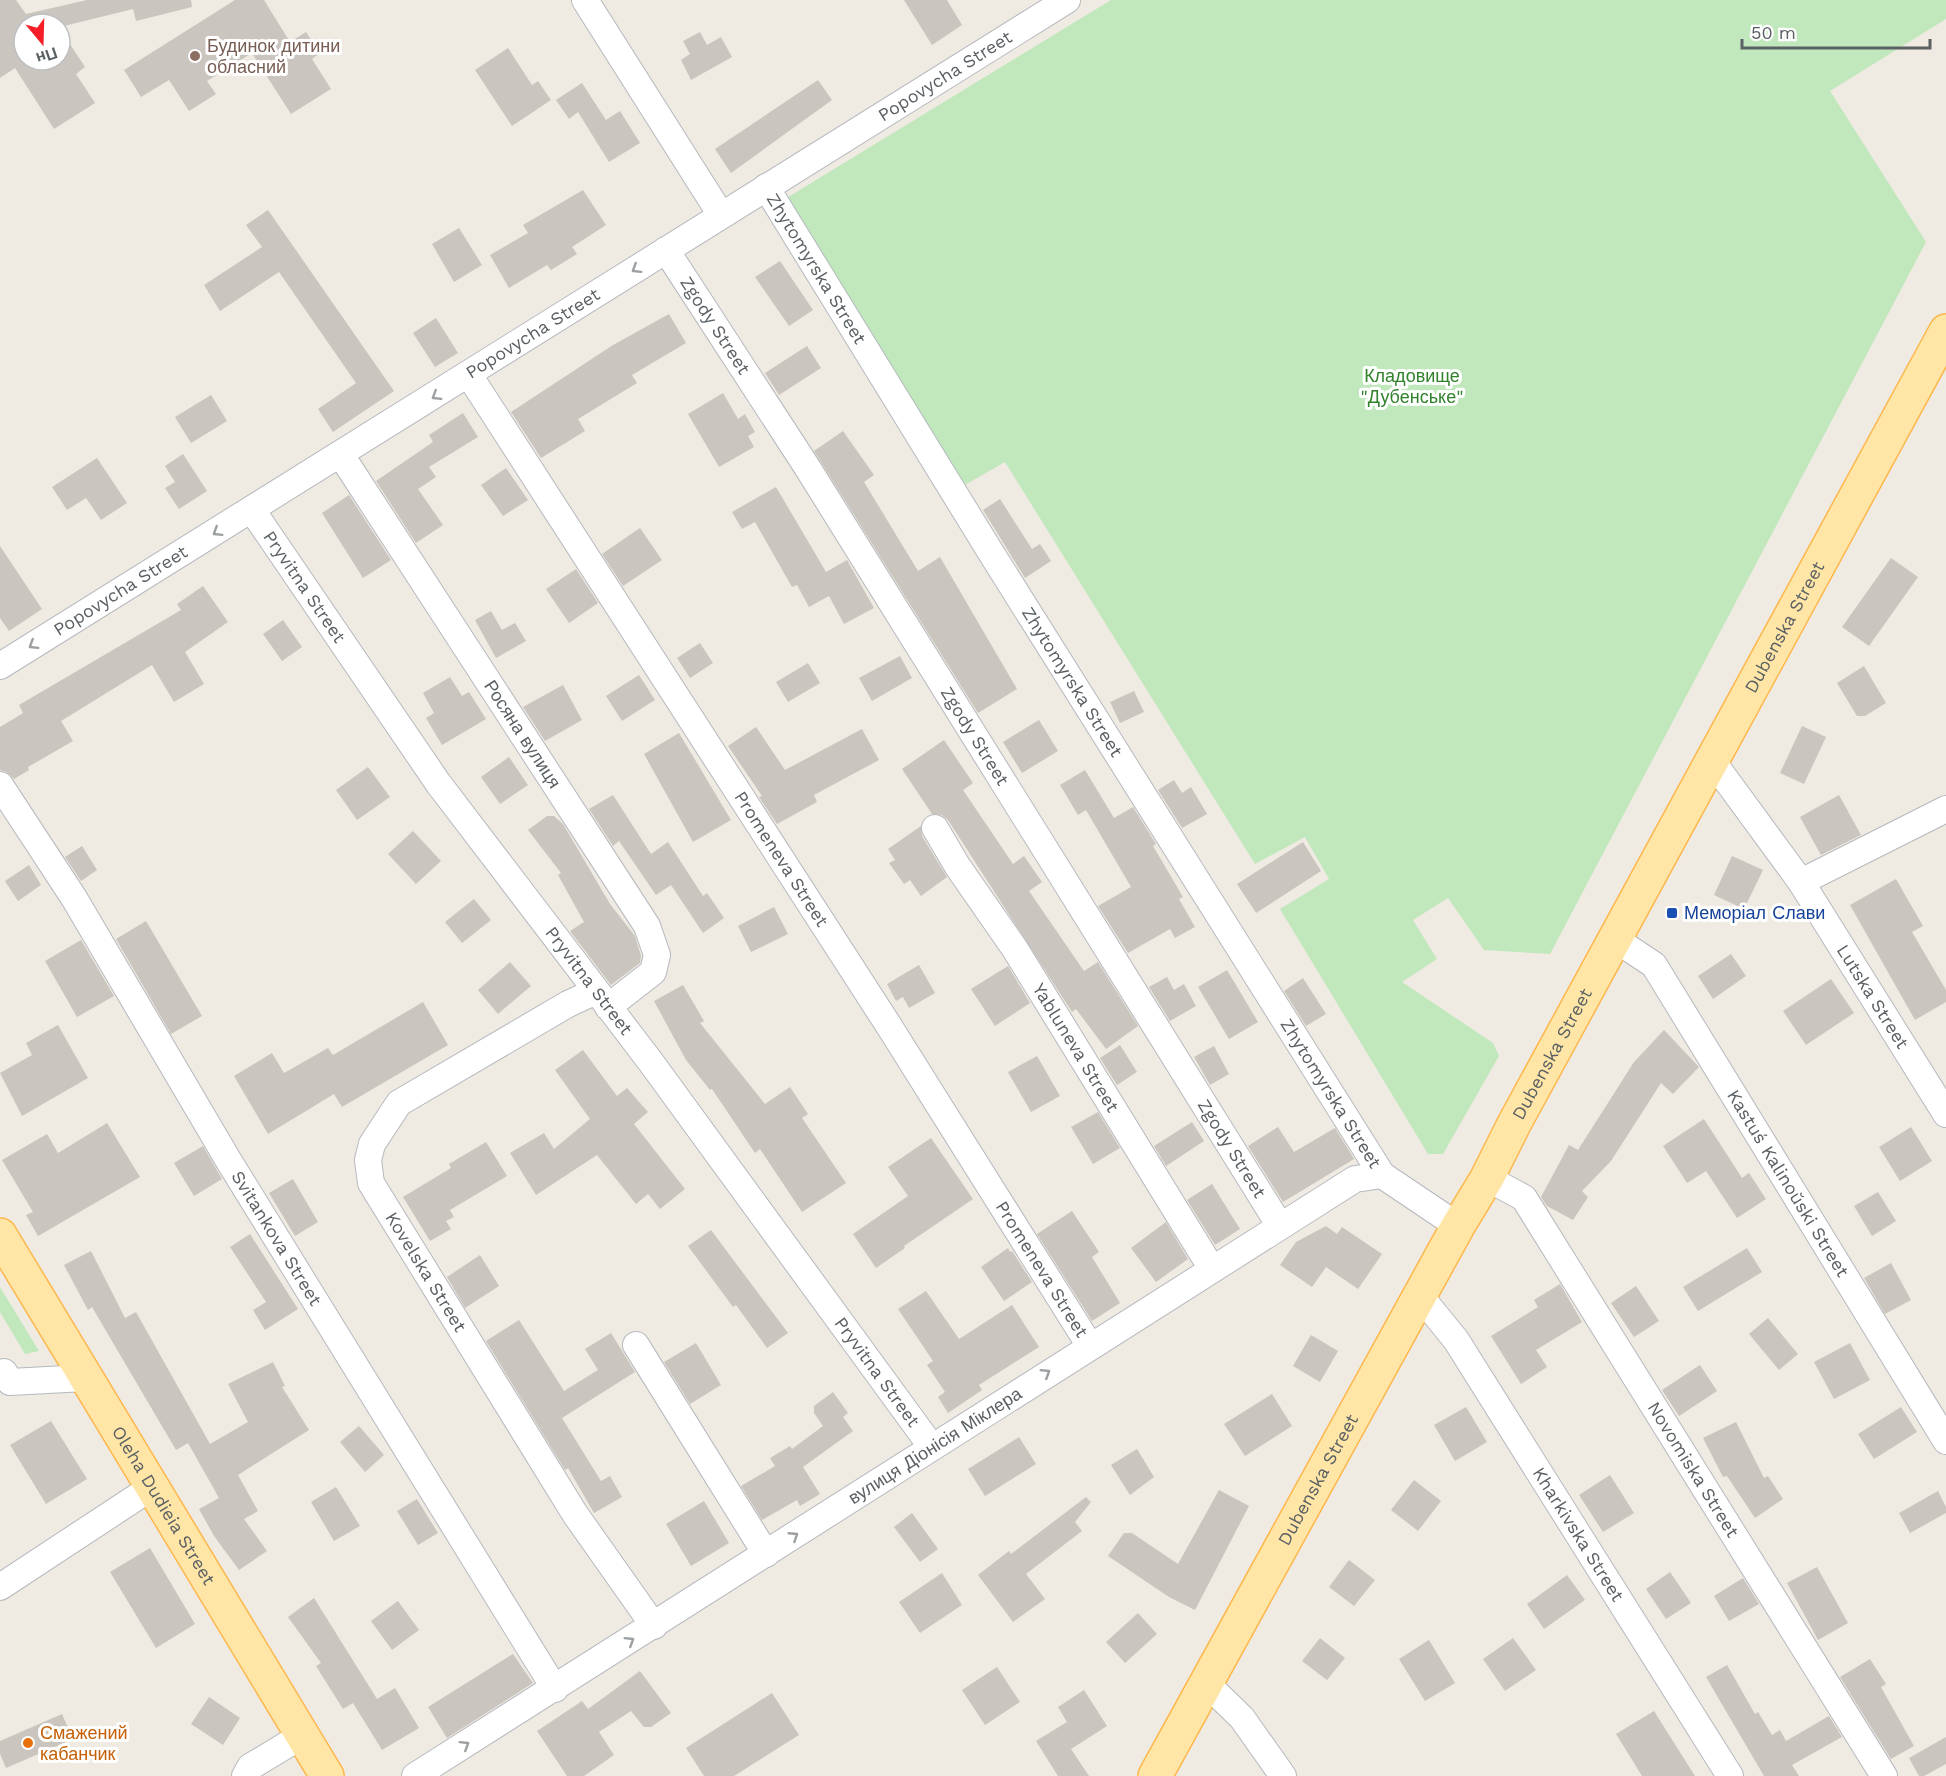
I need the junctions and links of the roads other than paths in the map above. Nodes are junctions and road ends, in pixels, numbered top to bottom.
1 (585, 0) edge
2 (1067, 0) edge
3 (766, 187) junction
4 (721, 215) junction
5 (666, 250) junction
6 (1946, 331) edge
7 (469, 375) junction
8 (341, 454) junction
9 (252, 510) junction
10 (0, 666) edge
11 (1713, 762) junction
12 (0, 785) edge
13 (1946, 809) edge
14 (935, 828) dead end
15 (1801, 882) junction
16 (1615, 939) junction
17 (602, 999) junction
18 (1946, 1114) edge
19 (1382, 1175) junction
20 (1487, 1178) junction
21 (1280, 1226) junction
22 (1458, 1226) junction
23 (0, 1235) edge
24 (1212, 1269) junction
25 (1420, 1297) junction
26 (636, 1345) dead end
27 (1090, 1346) junction
28 (4, 1372) dead end
29 (85, 1378) junction
30 (1946, 1441) edge
31 (931, 1446) junction
32 (152, 1487) junction
33 (766, 1554) junction
34 (0, 1587) edge
35 (654, 1626) junction
36 (1206, 1683) junction
37 (555, 1689) junction
38 (303, 1735) junction
39 (245, 1776) edge
40 (327, 1776) edge
41 (415, 1776) edge
42 (1155, 1776) edge
43 (1283, 1776) edge
44 (1730, 1776) edge
45 (1884, 1776) edge

1 - 4 street
2 - 3 street, Popovycha Street
3 - 4 street, Popovycha Street
3 - 19 street, Zhytomyrska Street
4 - 5 street, Popovycha Street
5 -> 7 street, Popovycha Street
5 - 21 street, Zgody Street
6 - 11 main road, Dubenska Street
7 -> 8 street, Popovycha Street
7 - 27 street, Promeneva Street
8 - 9 street, Popovycha Street
8 - 17 street, Росяна вулиця
9 -> 10 street, Popovycha Street
9 - 17 street, Pryvitna Street
11 - 15 street, Lutska Street
11 - 16 main road, Dubenska Street
12 - 37 street, Svitankova Street
13 - 15 street
14 - 24 street, Yabluneva Street
15 - 18 street, Lutska Street
16 - 20 main road, Dubenska Street
16 - 30 street, Kastuś Kalinoŭski Street
17 - 31 street, Pryvitna Street
17 - 35 street, Kovelska Street
19 - 21 street, вулиця Діонісія Міклера
19 - 22 street
20 - 22 main road, Dubenska Street
20 - 45 street, Novomiska Street
21 - 24 street, вулиця Діонісія Міклера
22 - 25 main road, Dubenska Street
23 - 29 main road, Oleha Dudieia Street
24 - 27 street, вулиця Діонісія Міклера
25 - 36 main road, Dubenska Street
25 - 44 street, Kharkivska Street
26 - 33 street
31 -> 27 street, вулиця Діонісія Міклера
28 - 29 street
29 - 32 main road, Oleha Dudieia Street
33 -> 31 street, вулиця Діонісія Міклера
32 - 34 street
32 - 38 main road, Oleha Dudieia Street
33 - 35 street, вулиця Діонісія Міклера
37 -> 35 street, вулиця Діонісія Міклера
36 - 42 main road, Dubenska Street
36 - 43 street
41 -> 37 street, вулиця Діонісія Міклера
38 - 39 street
38 - 40 main road, Oleha Dudieia Street

